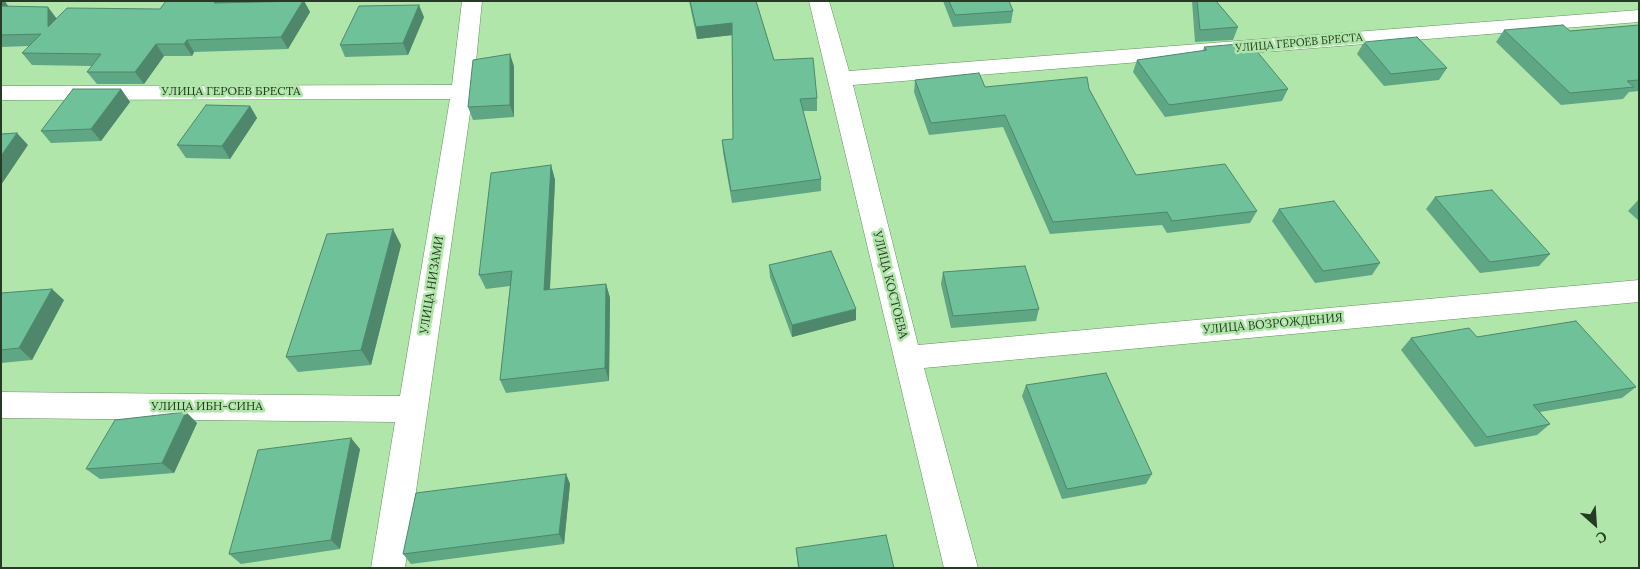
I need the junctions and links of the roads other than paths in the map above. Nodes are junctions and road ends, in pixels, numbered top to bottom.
1 (472, 1) edge
2 (819, 1) edge
3 (1639, 16) edge
4 (840, 79) junction
5 (462, 92) junction
6 (1, 93) edge
7 (1639, 291) edge
8 (908, 358) junction
9 (1, 405) edge
10 (413, 409) junction
11 (388, 568) edge
12 (961, 568) edge

1 - 5 street, УЛИЦА НИЗАМИ
2 - 4 street, УЛИЦА КОСТОЕВА
3 - 4 street, УЛИЦА ГЕРОЕВ БРЕСТА
4 - 8 street, УЛИЦА КОСТОЕВА
5 - 6 street, УЛИЦА ГЕРОЕВ БРЕСТА
5 - 10 street, УЛИЦА НИЗАМИ
7 - 8 street, УЛИЦА ВОЗРОЖДЕНИЯ
8 - 12 street, УЛИЦА КОСТОЕВА
9 - 10 street, УЛИЦА ИБН-СИНА
10 - 11 street, УЛИЦА НИЗАМИ

